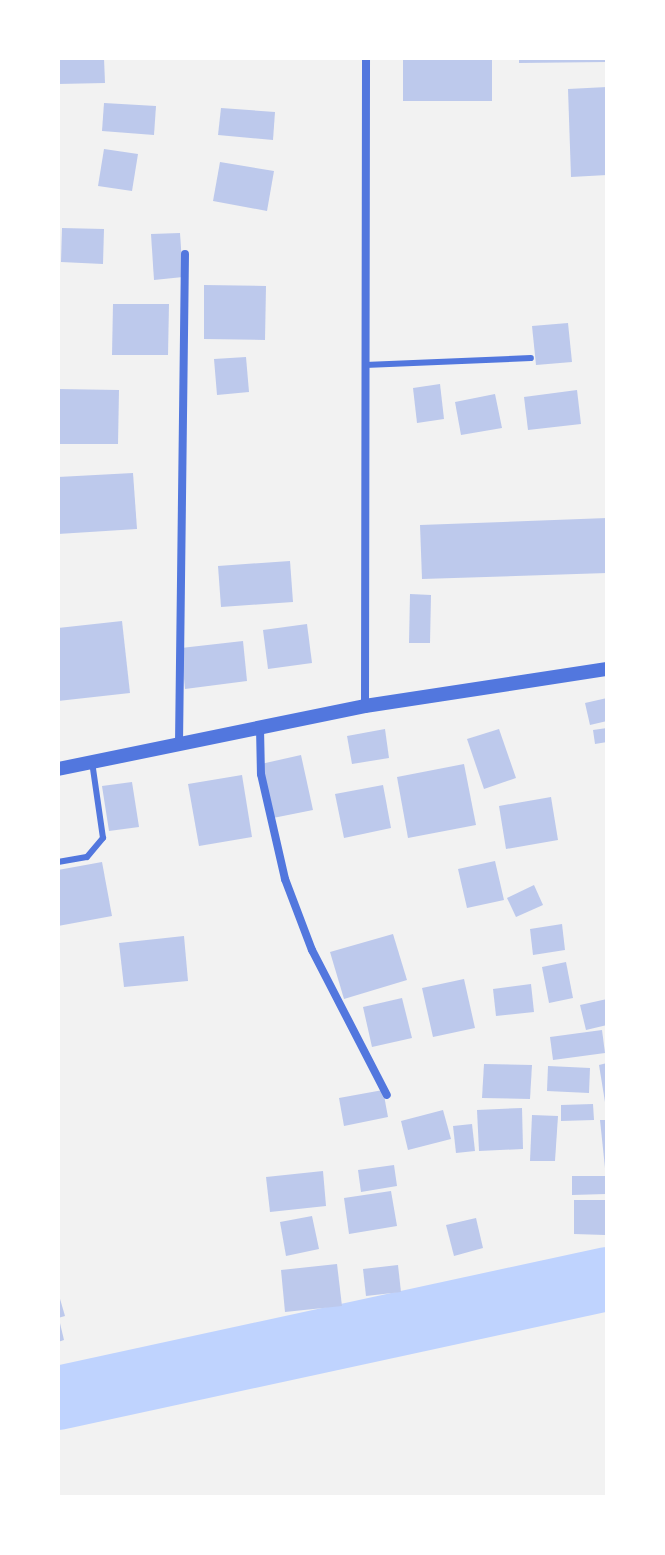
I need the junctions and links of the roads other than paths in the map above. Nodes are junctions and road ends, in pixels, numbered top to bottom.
1 (366, 58) edge
2 (185, 254) dead end
3 (531, 358) dead end
4 (365, 365) junction
5 (607, 669) edge
6 (365, 706) junction
7 (260, 728) junction
8 (179, 744) junction
9 (92, 762) junction
10 (58, 769) edge
11 (58, 862) edge
12 (387, 1095) dead end

1 - 4 street
2 - 8 street
3 - 4 lane
4 - 6 street
5 - 6 street
6 - 7 street
7 - 8 street
7 - 12 street
8 - 9 street
9 - 10 street
9 - 11 lane

